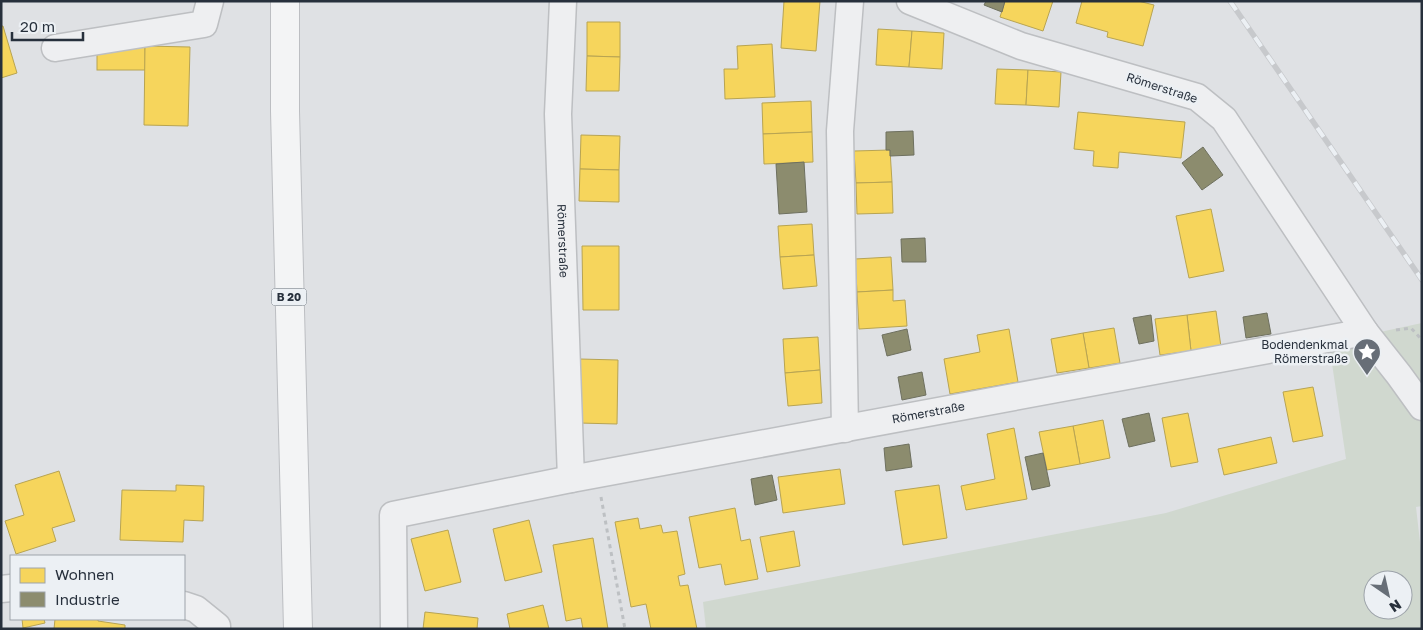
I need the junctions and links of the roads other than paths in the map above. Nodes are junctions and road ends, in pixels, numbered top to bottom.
1 (210, 1) edge
2 (286, 1) edge
3 (563, 1) edge
4 (850, 1) edge
5 (910, 1) edge
6 (55, 48) dead end
7 (1365, 332) junction
8 (1422, 408) edge
9 (845, 429) junction
10 (570, 479) junction
11 (185, 605) edge
12 (217, 629) edge
13 (298, 629) edge
14 (394, 629) edge

1 - 6 street
2 - 13 main road, B 20
3 - 10 street, Römerstraße
4 - 9 street
5 - 7 street, Römerstraße
7 - 8 street, Römerstraße
7 - 9 street, Römerstraße
9 - 10 street, Römerstraße
10 - 14 street, Römerstraße
11 - 12 street

